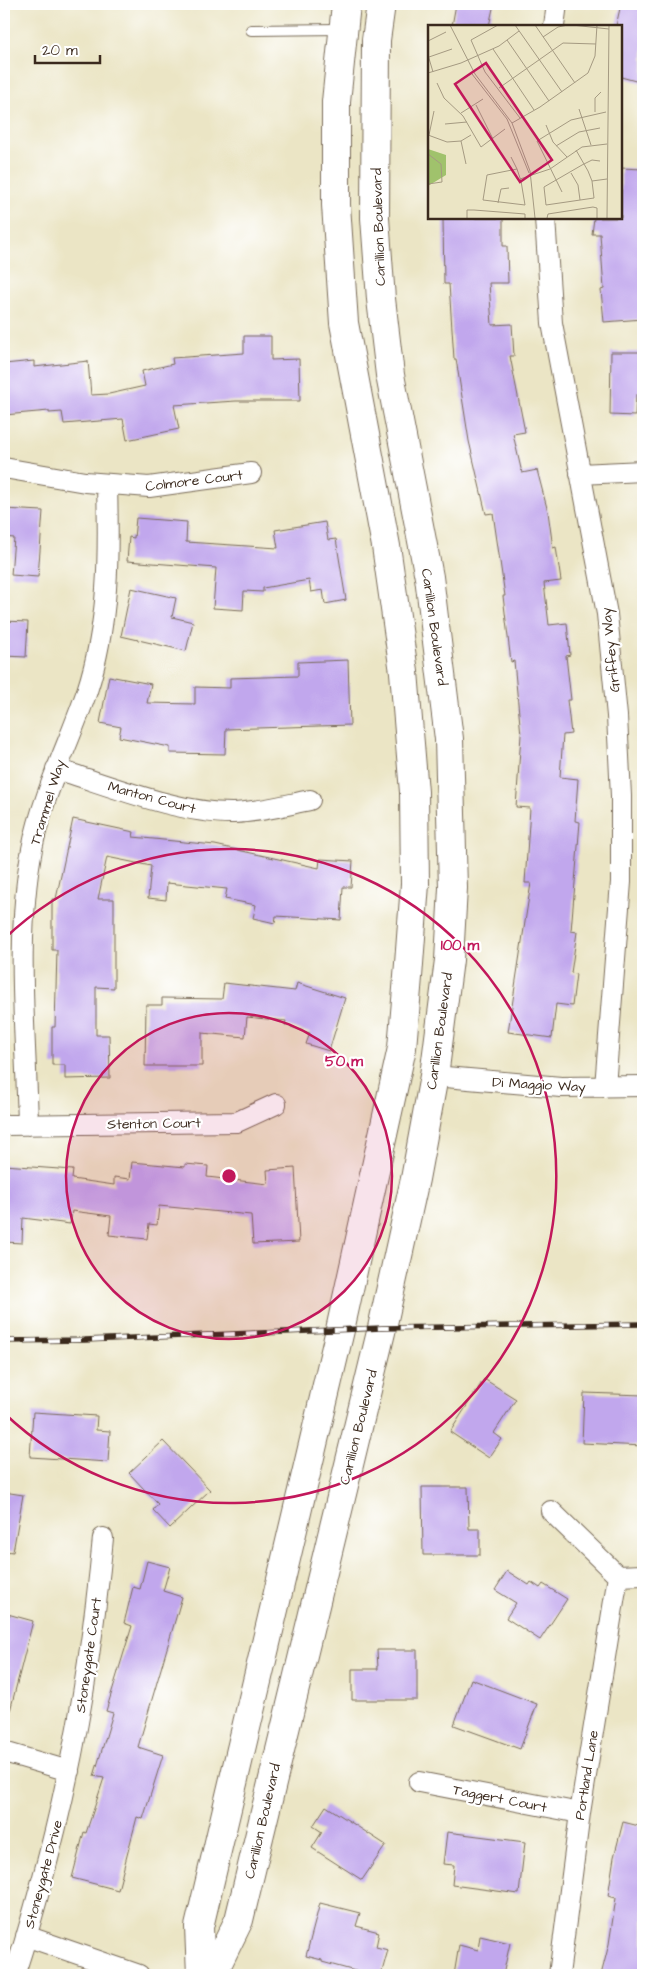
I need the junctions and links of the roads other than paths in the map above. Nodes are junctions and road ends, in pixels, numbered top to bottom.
1 (380, 4) edge
2 (557, 4) edge
3 (345, 16) edge
4 (554, 25) edge
5 (251, 30) dead end
6 (545, 219) edge
7 (4, 468) edge
8 (643, 471) edge
9 (251, 473) dead end
10 (580, 474) junction
11 (106, 485) junction
12 (56, 769) junction
13 (310, 800) dead end
14 (434, 1076) junction
15 (643, 1086) edge
16 (605, 1087) junction
17 (276, 1104) dead end
18 (4, 1125) edge
19 (28, 1125) junction
20 (551, 1511) dead end
21 (103, 1538) dead end
22 (618, 1576) junction
23 (643, 1576) edge
24 (4, 1752) edge
25 (69, 1771) junction
26 (419, 1782) dead end
27 (580, 1813) junction
28 (26, 1936) junction
29 (14, 1975) edge
30 (139, 1975) edge
31 (201, 1975) edge
32 (212, 1975) edge
33 (559, 1975) edge

1 - 14 street, Carillion Boulevard
2 - 4 street
3 - 5 lane
3 - 31 street
6 - 10 street, Griffey Way
7 - 11 street, Colmore Court
8 - 10 street
9 - 11 street, Colmore Court
10 - 16 street, Griffey Way
11 - 12 street, Trammel Way
12 - 13 street, Manton Court
12 - 19 street, Trammel Way
14 - 16 street, Di Maggio Way
14 - 32 street, Carillion Boulevard
15 - 16 street, Di Maggio Way
17 - 19 street, Stenton Court
18 - 19 street, Stenton Court
20 - 22 street
21 - 25 street, Stoneygate Court
22 - 23 street
22 - 27 street, Portland Lane
24 - 25 street
25 - 28 street, Stoneygate Drive
26 - 27 street, Taggert Court
27 - 33 street, Portland Lane
28 - 29 street, Stoneygate Drive
28 - 30 street

